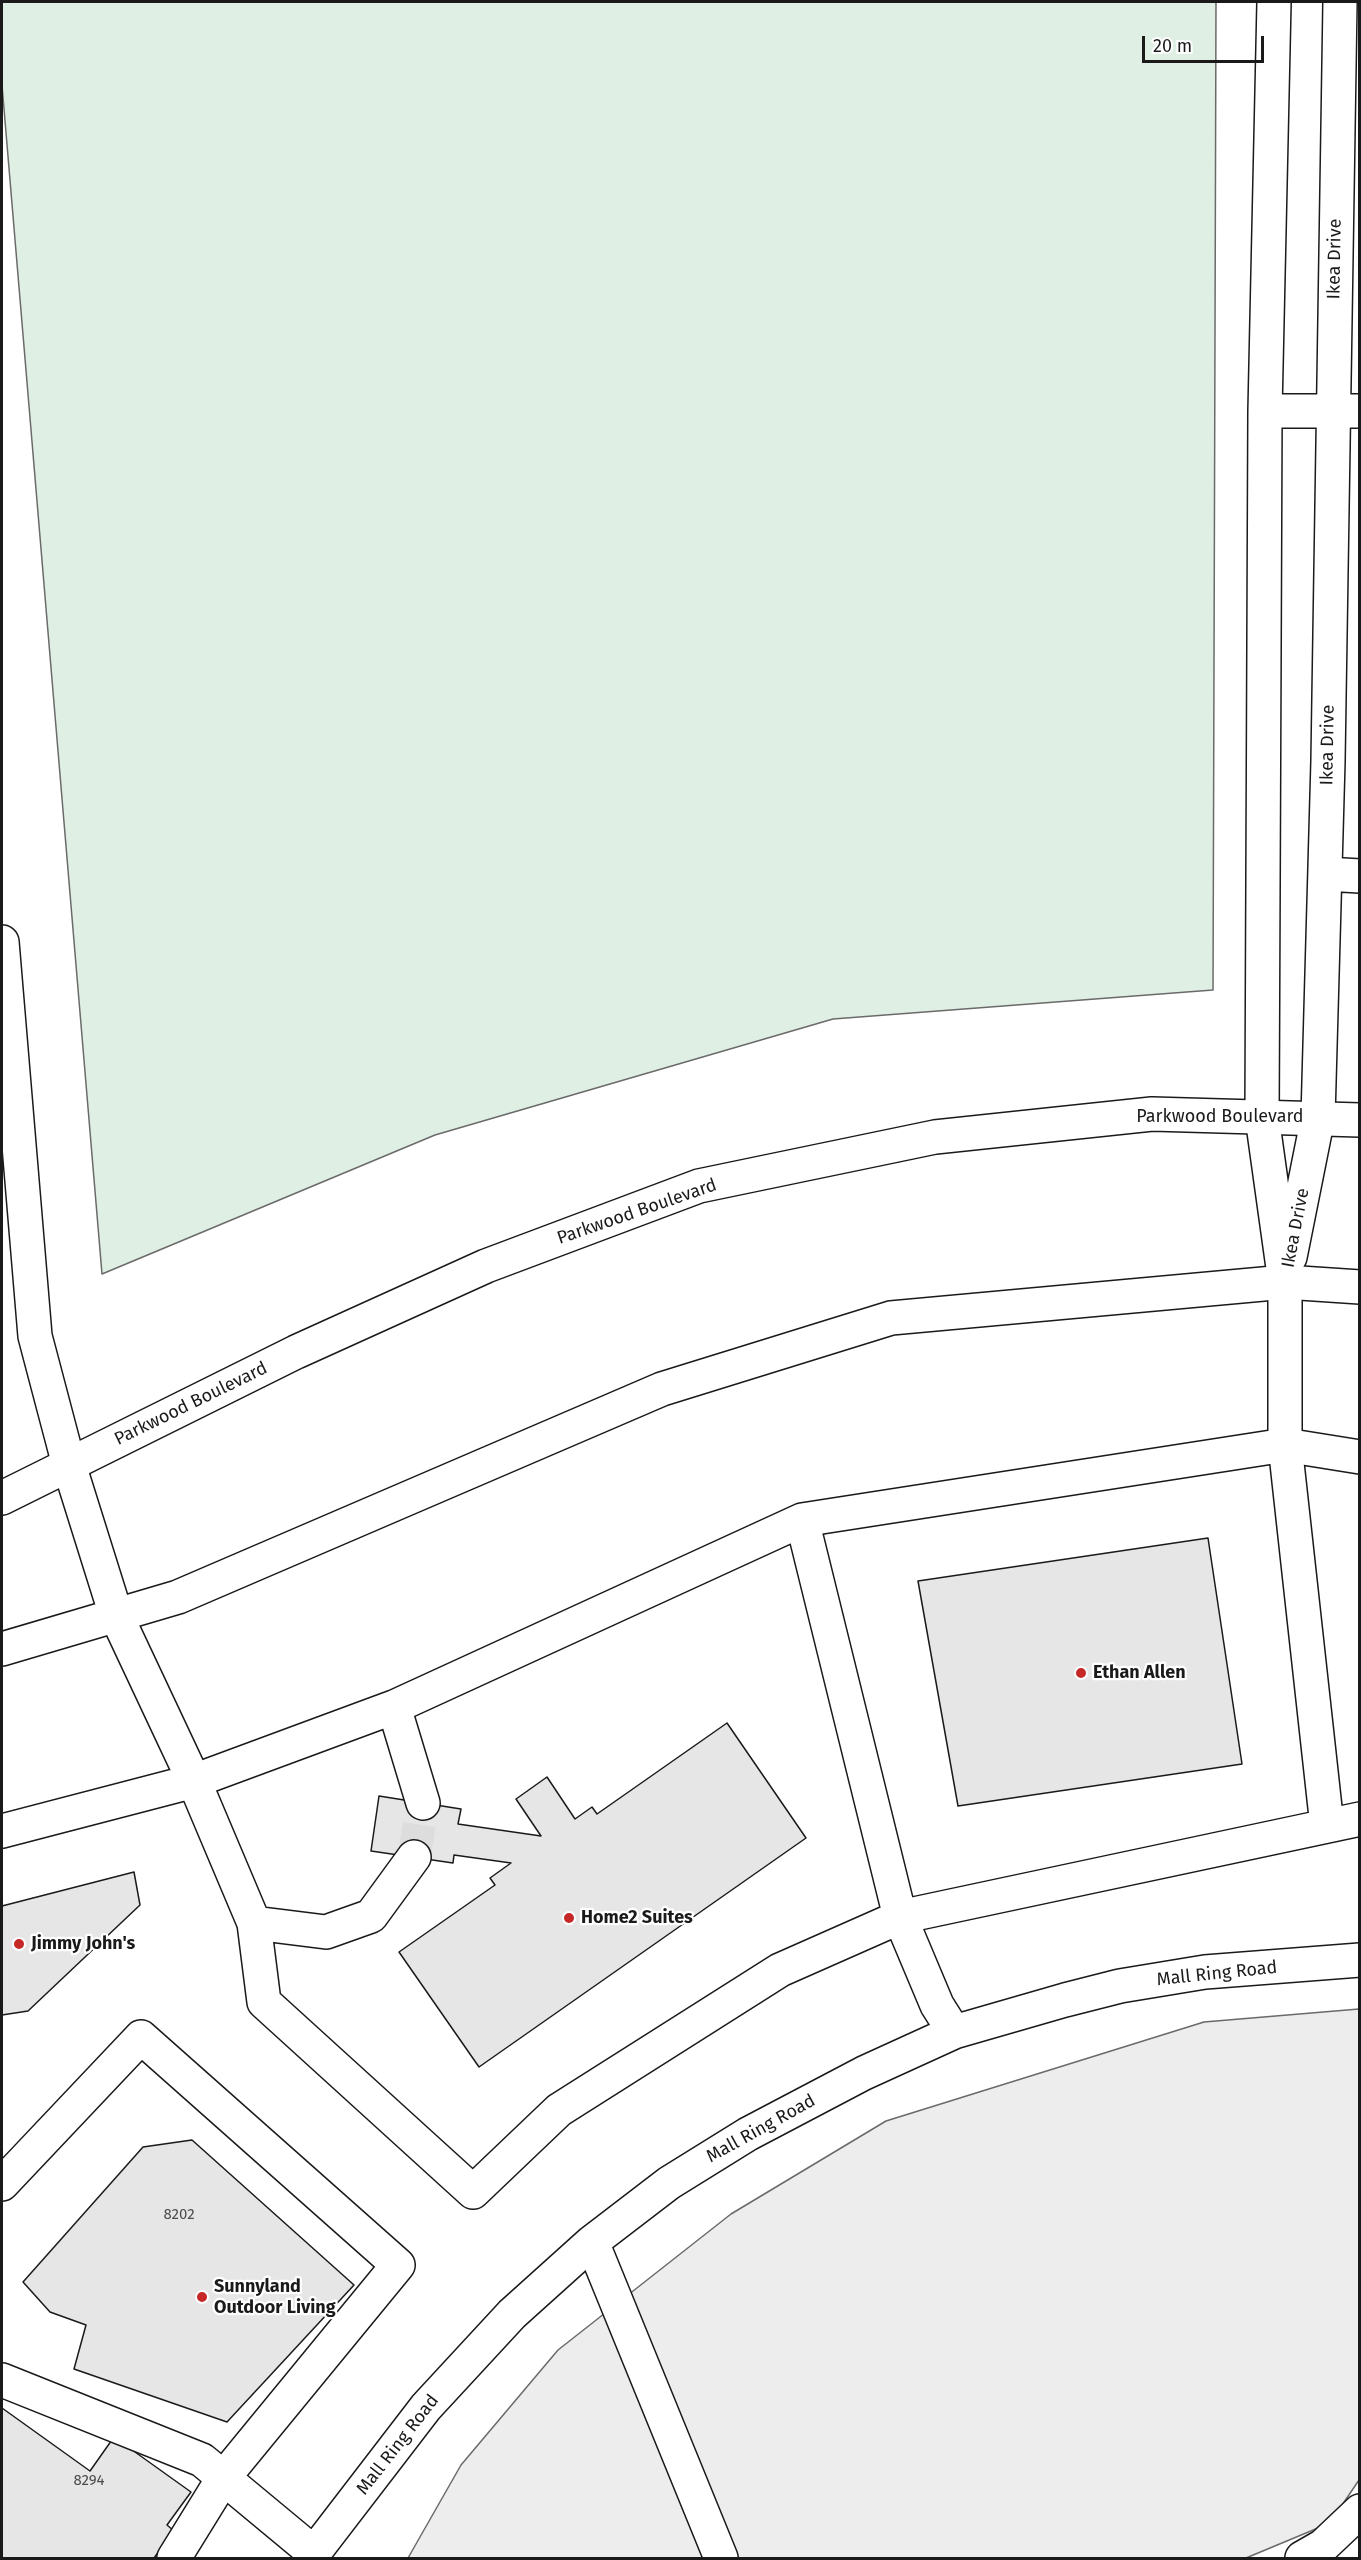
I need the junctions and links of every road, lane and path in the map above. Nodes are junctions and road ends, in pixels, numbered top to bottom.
1 (1274, 2) edge
2 (1340, 2) edge
3 (1265, 411) junction
4 (1346, 411) edge
5 (1326, 874) junction
6 (1359, 876) edge
7 (2, 942) edge
8 (8, 1101) edge
9 (1262, 1117) junction
10 (1318, 1118) junction
11 (1359, 1120) edge
12 (1285, 1282) junction
13 (1359, 1287) edge
14 (1285, 1445) junction
15 (1359, 1457) edge
16 (69, 1465) junction
17 (2, 1498) edge
18 (802, 1520) junction
19 (116, 1615) junction
20 (2, 1649) edge
21 (394, 1707) junction
22 (195, 1781) junction
23 (423, 1803) tunnel mouth
24 (1359, 1819) edge
25 (1326, 1826) junction
26 (2, 1831) edge
27 (414, 1857) tunnel mouth
28 (900, 1917) junction
29 (254, 1923) junction
30 (1359, 1960) edge
31 (954, 2032) junction
32 (2, 2184) edge
33 (592, 2242) junction
34 (2, 2380) edge
35 (224, 2477) junction
36 (1359, 2511) edge
37 (312, 2556) edge
38 (174, 2559) edge
39 (721, 2559) edge
40 (1302, 2559) edge

1 - 3 street, Ikea Drive
2 - 4 street, Ikea Drive
3 - 4 street
3 - 9 street, Ikea Drive
4 - 5 street, Ikea Drive
5 - 6 street
5 - 10 street, Ikea Drive
7 - 8 street
8 - 16 street
9 - 10 street, Parkwood Boulevard
9 - 12 street, Ikea Drive
9 - 16 street, Parkwood Boulevard
10 - 11 street, Parkwood Boulevard
10 - 12 street, Ikea Drive
12 - 13 street
12 - 14 street
12 - 19 street
14 - 15 street
14 - 18 street
14 - 25 street
16 - 17 street, Parkwood Boulevard
16 - 19 street
18 - 21 street
18 - 28 street
19 - 20 street
19 - 22 street
21 - 22 street
21 - 23 street
22 - 26 street
22 - 29 street
24 - 25 street
25 - 28 street
27 - 29 street
28 - 29 street
28 - 31 street
30 - 31 street, Mall Ring Road
31 - 33 street, Mall Ring Road
32 - 35 street
33 - 37 street, Mall Ring Road
33 - 39 street
34 - 35 street
35 - 37 street
35 - 38 street
36 - 40 street

